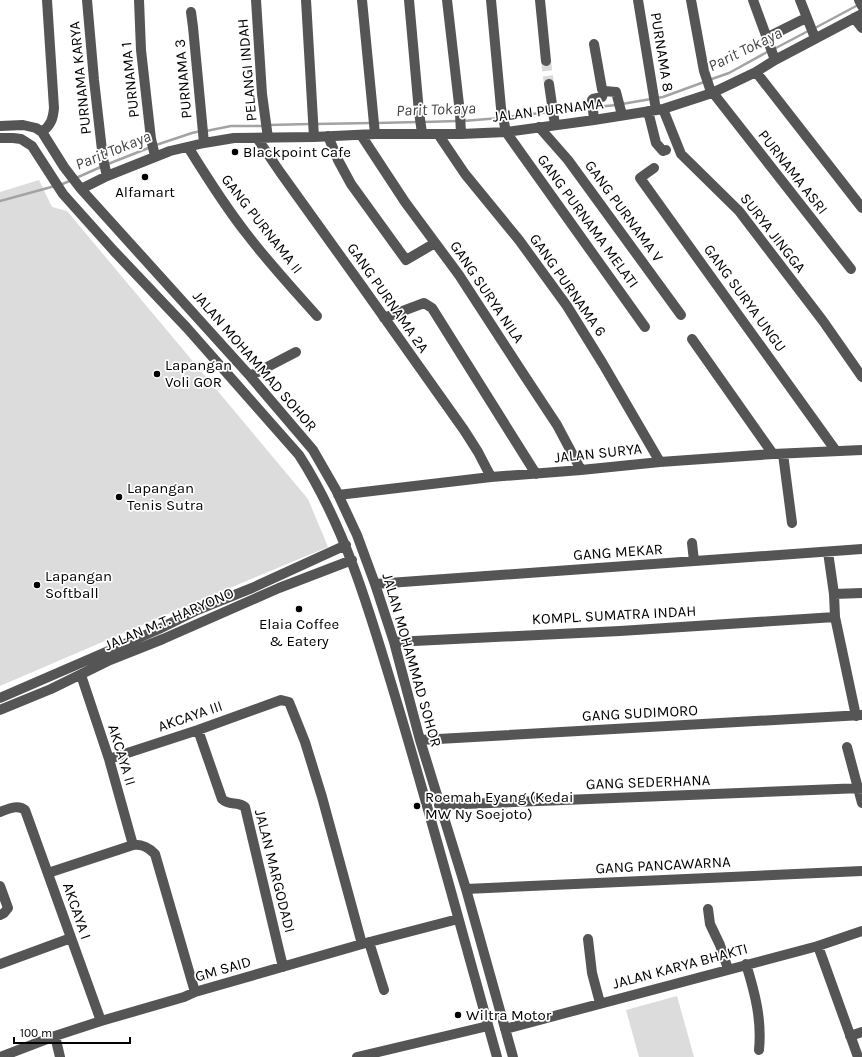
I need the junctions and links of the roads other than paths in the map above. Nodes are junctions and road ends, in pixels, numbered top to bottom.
1 (47, 0) edge
2 (87, 0) edge
3 (139, 0) edge
4 (256, 0) edge
5 (306, 0) edge
6 (362, 0) edge
7 (409, 0) edge
8 (447, 0) edge
9 (491, 0) edge
10 (540, 0) edge
11 (638, 0) edge
12 (691, 0) edge
13 (753, 0) edge
14 (800, 0) edge
15 (859, 0) edge
16 (862, 6) edge
17 (191, 12) dead end
18 (858, 16) edge
19 (810, 27) junction
20 (862, 28) edge
21 (767, 41) junction
22 (594, 44) dead end
23 (774, 57) junction
24 (546, 61) tunnel mouth
25 (756, 72) junction
26 (549, 84) tunnel mouth
27 (604, 91) junction
28 (711, 91) junction
29 (656, 109) junction
30 (622, 115) junction
31 (594, 118) junction
32 (555, 123) junction
33 (0, 126) edge
34 (539, 127) junction
35 (505, 129) junction
36 (375, 131) junction
37 (421, 131) junction
38 (461, 131) junction
39 (42, 132) junction
40 (313, 132) junction
41 (268, 134) junction
42 (438, 134) junction
43 (361, 135) junction
44 (328, 136) junction
45 (0, 138) edge
46 (257, 138) junction
47 (203, 139) junction
48 (188, 146) junction
49 (153, 148) junction
50 (666, 150) dead end
51 (105, 168) junction
52 (654, 168) dead end
53 (79, 187) junction
54 (862, 208) edge
55 (435, 243) junction
56 (851, 268) dead end
57 (681, 315) dead end
58 (317, 316) dead end
59 (384, 318) junction
60 (198, 319) junction
61 (645, 327) dead end
62 (187, 328) junction
63 (692, 339) dead end
64 (296, 352) dead end
65 (251, 375) junction
66 (862, 377) edge
67 (313, 450) junction
68 (862, 450) edge
69 (836, 451) junction
70 (778, 454) junction
71 (299, 455) junction
72 (660, 462) junction
73 (581, 470) junction
74 (536, 474) junction
75 (491, 477) junction
76 (338, 495) junction
77 (792, 523) dead end
78 (692, 543) dead end
79 (346, 545) junction
80 (862, 549) edge
81 (828, 552) junction
82 (352, 560) junction
83 (694, 561) junction
84 (276, 577) junction
85 (375, 584) junction
86 (279, 588) junction
87 (862, 593) edge
88 (834, 594) junction
89 (836, 617) junction
90 (159, 629) junction
91 (164, 639) junction
92 (394, 642) junction
93 (81, 674) junction
94 (407, 687) junction
95 (394, 691) junction
96 (14, 692) junction
97 (0, 698) edge
98 (19, 702) junction
99 (0, 710) edge
100 (859, 715) edge
101 (198, 730) junction
102 (420, 740) junction
103 (847, 747) dead end
104 (109, 759) junction
105 (860, 789) edge
106 (862, 803) edge
107 (440, 805) junction
108 (0, 812) edge
109 (133, 845) junction
110 (862, 871) edge
111 (48, 873) junction
112 (0, 886) edge
113 (466, 889) junction
114 (708, 909) dead end
115 (0, 915) edge
116 (458, 919) junction
117 (862, 931) edge
118 (71, 938) junction
119 (588, 939) dead end
120 (365, 943) junction
121 (818, 946) junction
122 (487, 963) junction
123 (0, 964) edge
124 (746, 964) junction
125 (283, 967) junction
126 (728, 969) junction
127 (472, 970) junction
128 (384, 990) dead end
129 (195, 992) junction
130 (600, 1003) junction
131 (101, 1021) junction
132 (488, 1026) junction
133 (505, 1029) junction
134 (862, 1032) edge
135 (55, 1036) junction
136 (850, 1036) junction
137 (760, 1050) dead end
138 (0, 1057) edge
139 (60, 1057) edge
140 (357, 1057) edge
141 (497, 1057) edge
142 (513, 1057) edge
143 (858, 1057) edge

1 - 39 street
2 - 51 street, PURNAMA KARYA
3 - 49 street, PURNAMA 1
4 - 41 street, PELANGI INDAH
5 - 40 street
6 - 36 street
7 - 37 street
8 - 38 street
9 - 35 street
10 - 24 street
11 - 29 street, PURNAMA 8
12 - 28 street
13 - 21 street
14 - 19 street
15 - 16 street
17 - 47 street, PURNAMA 3
18 - 19 street, JALAN PURNAMA
18 - 20 street
19 - 21 street
19 - 23 street, JALAN PURNAMA
21 - 23 street
22 - 27 street
23 - 25 street, JALAN PURNAMA
25 - 28 street, JALAN PURNAMA
25 - 54 street
26 - 32 street
27 - 30 street
27 - 31 street
28 - 29 street, JALAN PURNAMA
28 - 56 street, PURNAMA ASRI
29 - 30 street, JALAN PURNAMA
29 - 50 street
29 - 66 street, SURYA JINGGA
30 - 31 street, JALAN PURNAMA
31 - 32 street, JALAN PURNAMA
32 - 34 street, JALAN PURNAMA
33 - 39 street
34 - 35 street, JALAN PURNAMA
34 - 57 street, GANG PURNAMA V
35 - 38 street, JALAN PURNAMA
35 - 61 street, GANG PURNAMA MELATI
36 - 37 street, JALAN PURNAMA
36 - 43 street, JALAN PURNAMA
37 - 42 street, JALAN PURNAMA
38 - 42 street, JALAN PURNAMA
39 - 53 street, JALAN MOHAMMAD SOHOR
40 - 41 street, JALAN PURNAMA
40 - 44 street, JALAN PURNAMA
41 - 46 street, JALAN PURNAMA
42 - 72 street, GANG PURNAMA 6
43 - 44 street, JALAN PURNAMA
43 - 55 street, GANG SURYA NILA
44 - 55 street
45 - 62 street, JALAN MOHAMMAD SOHOR
46 - 47 street, JALAN PURNAMA
46 - 59 street, GANG PURNAMA 2A
47 - 48 street, JALAN PURNAMA
48 - 49 street, JALAN PURNAMA
48 - 58 street, GANG PURNAMA II
49 - 51 street, JALAN PURNAMA
51 - 53 street, JALAN PURNAMA
52 - 69 street, GANG SURYA UNGU
53 - 60 street, JALAN MOHAMMAD SOHOR
55 - 73 street, GANG SURYA NILA
59 - 74 street
59 - 75 street, GANG PURNAMA 2A
60 - 62 street
60 - 65 street, JALAN MOHAMMAD SOHOR
62 - 71 street, JALAN MOHAMMAD SOHOR
63 - 70 street
64 - 65 street
65 - 67 street, JALAN MOHAMMAD SOHOR
67 - 71 street
67 - 76 street, JALAN MOHAMMAD SOHOR
68 - 69 street, JALAN SURYA
69 - 70 street, JALAN SURYA
70 - 72 street, JALAN SURYA
70 - 77 street
71 - 79 street, JALAN MOHAMMAD SOHOR
72 - 73 street, JALAN SURYA
73 - 74 street, JALAN SURYA
74 - 75 street, JALAN SURYA
75 - 76 street, JALAN SURYA
76 - 85 street, JALAN MOHAMMAD SOHOR
78 - 83 street
79 - 82 street, JALAN MOHAMMAD SOHOR
79 - 84 street
80 - 81 street, GANG MEKAR
81 - 83 street, GANG MEKAR
81 - 88 street
82 - 86 street, JALAN M.T. HARYONO
82 - 95 street, JALAN MOHAMMAD SOHOR
83 - 85 street, GANG MEKAR
84 - 86 street
84 - 90 street
85 - 92 street, JALAN MOHAMMAD SOHOR
86 - 91 street, JALAN M.T. HARYONO
87 - 88 street
88 - 89 street
89 - 92 street, KOMPL. SUMATRA INDAH
89 - 100 street
90 - 91 street
90 - 96 street
91 - 93 street, JALAN M.T. HARYONO
92 - 94 street, JALAN MOHAMMAD SOHOR
93 - 98 street, JALAN M.T. HARYONO
93 - 104 street, AKCAYA II
94 - 95 street
94 - 102 street, JALAN MOHAMMAD SOHOR
95 - 116 street, JALAN MOHAMMAD SOHOR
96 - 97 street
96 - 98 street
98 - 99 street, JALAN M.T. HARYONO
100 - 102 street, GANG SUDIMORO
101 - 104 street, AKCAYA III
101 - 120 street, AKCAYA III
101 - 125 street, JALAN MARGODADI
102 - 107 street, JALAN MOHAMMAD SOHOR
103 - 105 street
104 - 109 street, AKCAYA II
105 - 106 street
105 - 107 street, GANG SEDERHANA
107 - 113 street, JALAN MOHAMMAD SOHOR
108 - 111 street, AKCAYA I
109 - 111 street
109 - 129 street
110 - 113 street, GANG PANCAWARNA
111 - 118 street, AKCAYA I
112 - 115 street
113 - 122 street, JALAN MOHAMMAD SOHOR
114 - 126 street
116 - 120 street, GM SAID
116 - 127 street, JALAN MOHAMMAD SOHOR
117 - 121 street, JALAN KARYA BHAKTI
118 - 123 street
118 - 131 street, AKCAYA I
119 - 130 street
120 - 125 street, GM SAID
120 - 128 street
121 - 124 street, JALAN KARYA BHAKTI
121 - 136 street
122 - 127 street
122 - 133 street, JALAN MOHAMMAD SOHOR
124 - 126 street, JALAN KARYA BHAKTI
124 - 137 street
125 - 129 street, GM SAID
126 - 130 street, JALAN KARYA BHAKTI
127 - 132 street, JALAN MOHAMMAD SOHOR
129 - 131 street, GM SAID
130 - 133 street, JALAN KARYA BHAKTI
131 - 135 street, GM SAID
132 - 140 street
132 - 141 street, JALAN MOHAMMAD SOHOR
133 - 142 street, JALAN MOHAMMAD SOHOR
134 - 136 street
135 - 138 street, GM SAID
135 - 139 street
136 - 143 street

